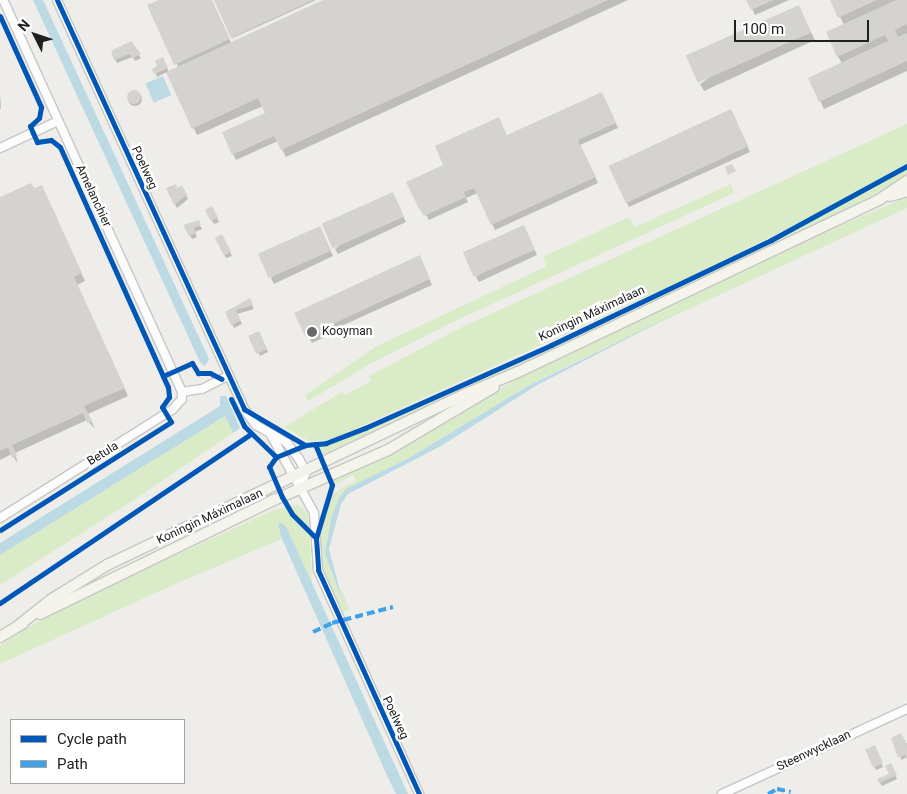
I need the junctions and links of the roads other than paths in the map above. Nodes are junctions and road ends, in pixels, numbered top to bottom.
1 (3, 0) edge
2 (57, 0) edge
3 (58, 121) junction
4 (0, 148) edge
5 (907, 182) edge
6 (907, 191) edge
7 (880, 199) junction
8 (518, 372) junction
9 (228, 376) junction
10 (182, 392) junction
11 (271, 435) junction
12 (306, 472) junction
13 (294, 478) junction
14 (300, 488) junction
15 (0, 518) edge
16 (18, 626) junction
17 (0, 637) edge
18 (907, 709) edge
19 (419, 794) edge
20 (722, 794) edge

1 - 3 street, Amelanchier
2 - 9 street, Poelweg
3 - 4 street
3 - 10 street, Amelanchier
5 - 7 main road, Koningin Máximalaan
6 - 7 main road, Koningin Máximalaan
7 - 8 main road, Koningin Máximalaan
8 - 12 main road, Koningin Máximalaan
8 - 14 main road, Koningin Máximalaan
9 - 10 street
9 - 11 street, Poelweg
10 - 15 street, Betula
11 - 12 street, Poelweg
11 - 13 street, Poelweg
12 - 13 main road, Koningin Máximalaan
12 - 14 street
13 - 14 street, Poelweg
13 - 16 main road, Koningin Máximalaan
14 - 16 main road, Koningin Máximalaan
14 - 19 street, Poelweg
16 - 17 main road, Koningin Máximalaan
18 - 20 street, Steenwycklaan

